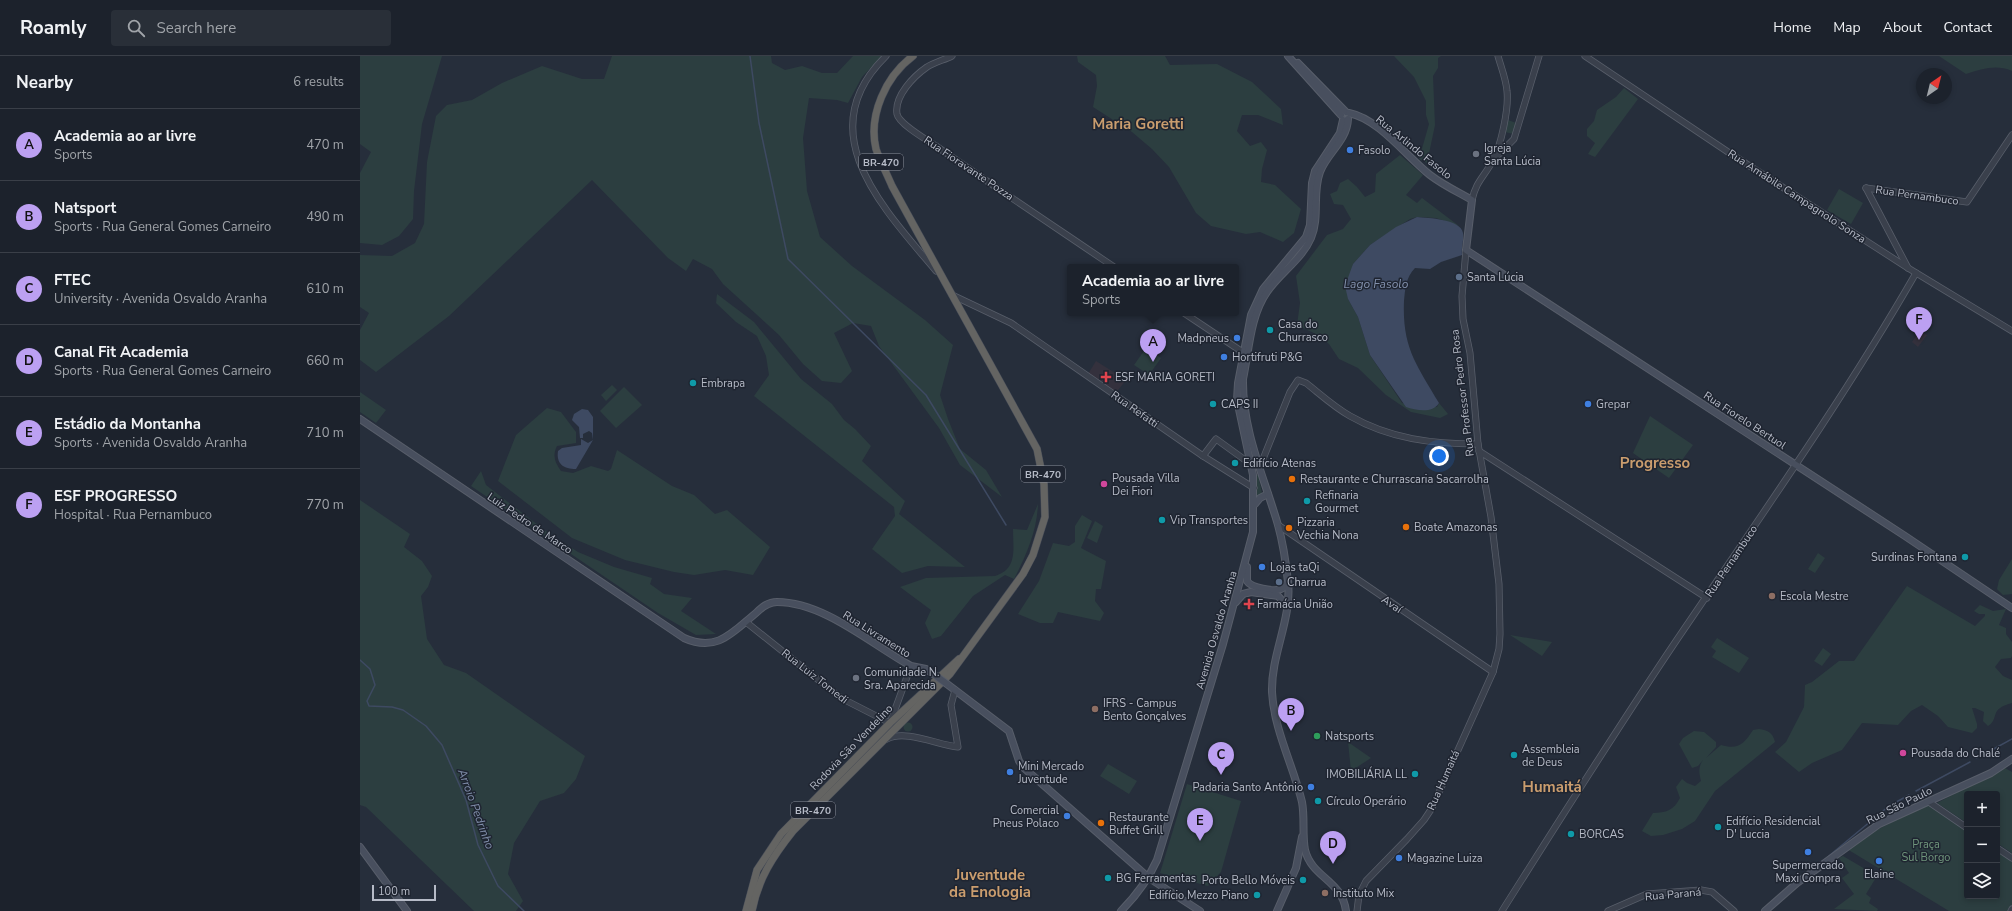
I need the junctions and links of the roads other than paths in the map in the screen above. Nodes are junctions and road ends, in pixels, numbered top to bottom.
1 (886, 56) edge
2 (914, 56) edge
3 (952, 56) edge
4 (1288, 56) edge
5 (1293, 56) edge
6 (1498, 56) edge
7 (1539, 56) edge
8 (1585, 56) edge
9 (1298, 65) junction
10 (1346, 116) junction
11 (2012, 135) edge
12 (1494, 159) junction
13 (1472, 200) junction
14 (1466, 250) junction
15 (1110, 264) edge
16 (1908, 268) junction
17 (1916, 273) junction
18 (944, 280) junction
19 (952, 295) junction
20 (1188, 316) edge
21 (2012, 331) edge
22 (1245, 354) junction
23 (360, 419) edge
24 (1478, 444) junction
25 (1479, 451) junction
26 (1203, 456) junction
27 (1795, 464) junction
28 (1255, 465) junction
29 (1254, 488) junction
30 (1268, 494) junction
31 (1255, 504) junction
32 (1278, 525) junction
33 (1293, 535) junction
34 (1281, 538) junction
35 (1246, 561) junction
36 (1288, 582) junction
37 (1707, 598) junction
38 (1234, 605) junction
39 (1287, 606) junction
40 (2012, 608) edge
41 (746, 622) junction
42 (1500, 631) joint
43 (690, 641) joint
44 (966, 652) junction
45 (911, 666) junction
46 (1493, 672) junction
47 (955, 690) junction
48 (890, 723) junction
49 (898, 725) junction
50 (908, 736) junction
51 (878, 744) junction
52 (2012, 759) edge
53 (1928, 802) junction
54 (1966, 827) edge
55 (1303, 829) junction
56 (360, 848) edge
57 (2000, 850) edge
58 (2012, 858) edge
59 (1298, 863) junction
60 (1311, 864) junction
61 (1149, 878) junction
62 (407, 911) edge
63 (746, 911) edge
64 (752, 911) edge
65 (1121, 911) edge
66 (1200, 911) edge
67 (1277, 911) edge
68 (1346, 911) edge
69 (1357, 911) edge
70 (1502, 911) edge
71 (1608, 911) edge
72 (1734, 911) edge
73 (1765, 911) edge

1 - 18 street
2 - 18 highway, BR-470
3 - 15 street, Rua Fioravante Pozza
4 - 9 main road
5 - 9 main road
6 - 12 street
7 - 12 street
8 - 16 street, Rua Amábile Campagnolo Sonza
9 - 10 main road
10 - 13 main road, Rua Arlindo Fasolo
10 - 22 main road
11 - 16 street, Rua Pernambuco
12 - 13 street, Rua Professor Pedro Rosa
13 - 14 main road, Rua Professor Pedro Rosa
14 - 24 street, Rua Professor Pedro Rosa
14 - 27 main road, Rua Fiorelo Bertuol
16 - 17 street, Rua Amábile Campagnolo Sonza
17 - 21 street, Rua Amábile Campagnolo Sonza
17 - 27 street, Rua Pernambuco
18 - 19 highway, BR-470
19 - 26 street, Rua Refatti
19 - 44 highway, BR-470
20 - 22 street
22 - 28 main road
23 - 43 main road, Luiz Pedro de Marco
24 - 25 street, Rua Professor Pedro Rosa
24 - 28 street
25 - 37 street
25 - 42 street, Rua Professor Pedro Rosa
26 - 28 street
26 - 29 street, Rua Refatti
27 - 37 street, Rua Pernambuco
27 - 40 main road, Rua Fiorelo Bertuol
28 - 29 main road, Avenida Osvaldo Aranha
28 - 30 main road
29 - 31 main road, Avenida Osvaldo Aranha
30 - 31 main road
30 - 32 main road
31 - 35 main road, Avenida Osvaldo Aranha
32 - 33 street, Avaí
32 - 34 main road
33 - 34 street
33 - 46 street, Avaí
34 - 36 main road
35 - 36 main road
35 - 38 main road, Avenida Osvaldo Aranha
36 - 39 main road
37 - 70 street, Rua Pernambuco
38 - 39 main road
38 - 61 main road, Avenida Osvaldo Aranha
39 - 55 main road
41 - 43 main road, Rua Livramento
41 - 45 main road, Rua Livramento
41 - 48 street, Rua Luiz Tomedi
42 - 46 street, Rua Humaitá
44 - 48 highway, Rodovia São Vendelino / BR-470
44 - 49 highway, BR-470
45 - 47 main road, Rua Livramento, bridge
45 - 48 street
46 - 69 street, Rua Humaitá
47 - 50 street
47 - 61 main road, Rua Livramento
48 - 63 highway, Rodovia São Vendelino / BR-470
49 - 50 street
49 - 51 highway, BR-470
50 - 51 street
51 - 64 highway, BR-470
52 - 53 main road, Rua São Paulo
53 - 54 street
53 - 73 main road, Rua São Paulo
55 - 59 main road
55 - 60 main road
56 - 62 main road
57 - 58 street
59 - 60 main road
59 - 67 main road
60 - 68 main road
61 - 65 main road, Avenida Osvaldo Aranha
61 - 66 main road, Rua Livramento
71 - 72 street, Rua Paraná

